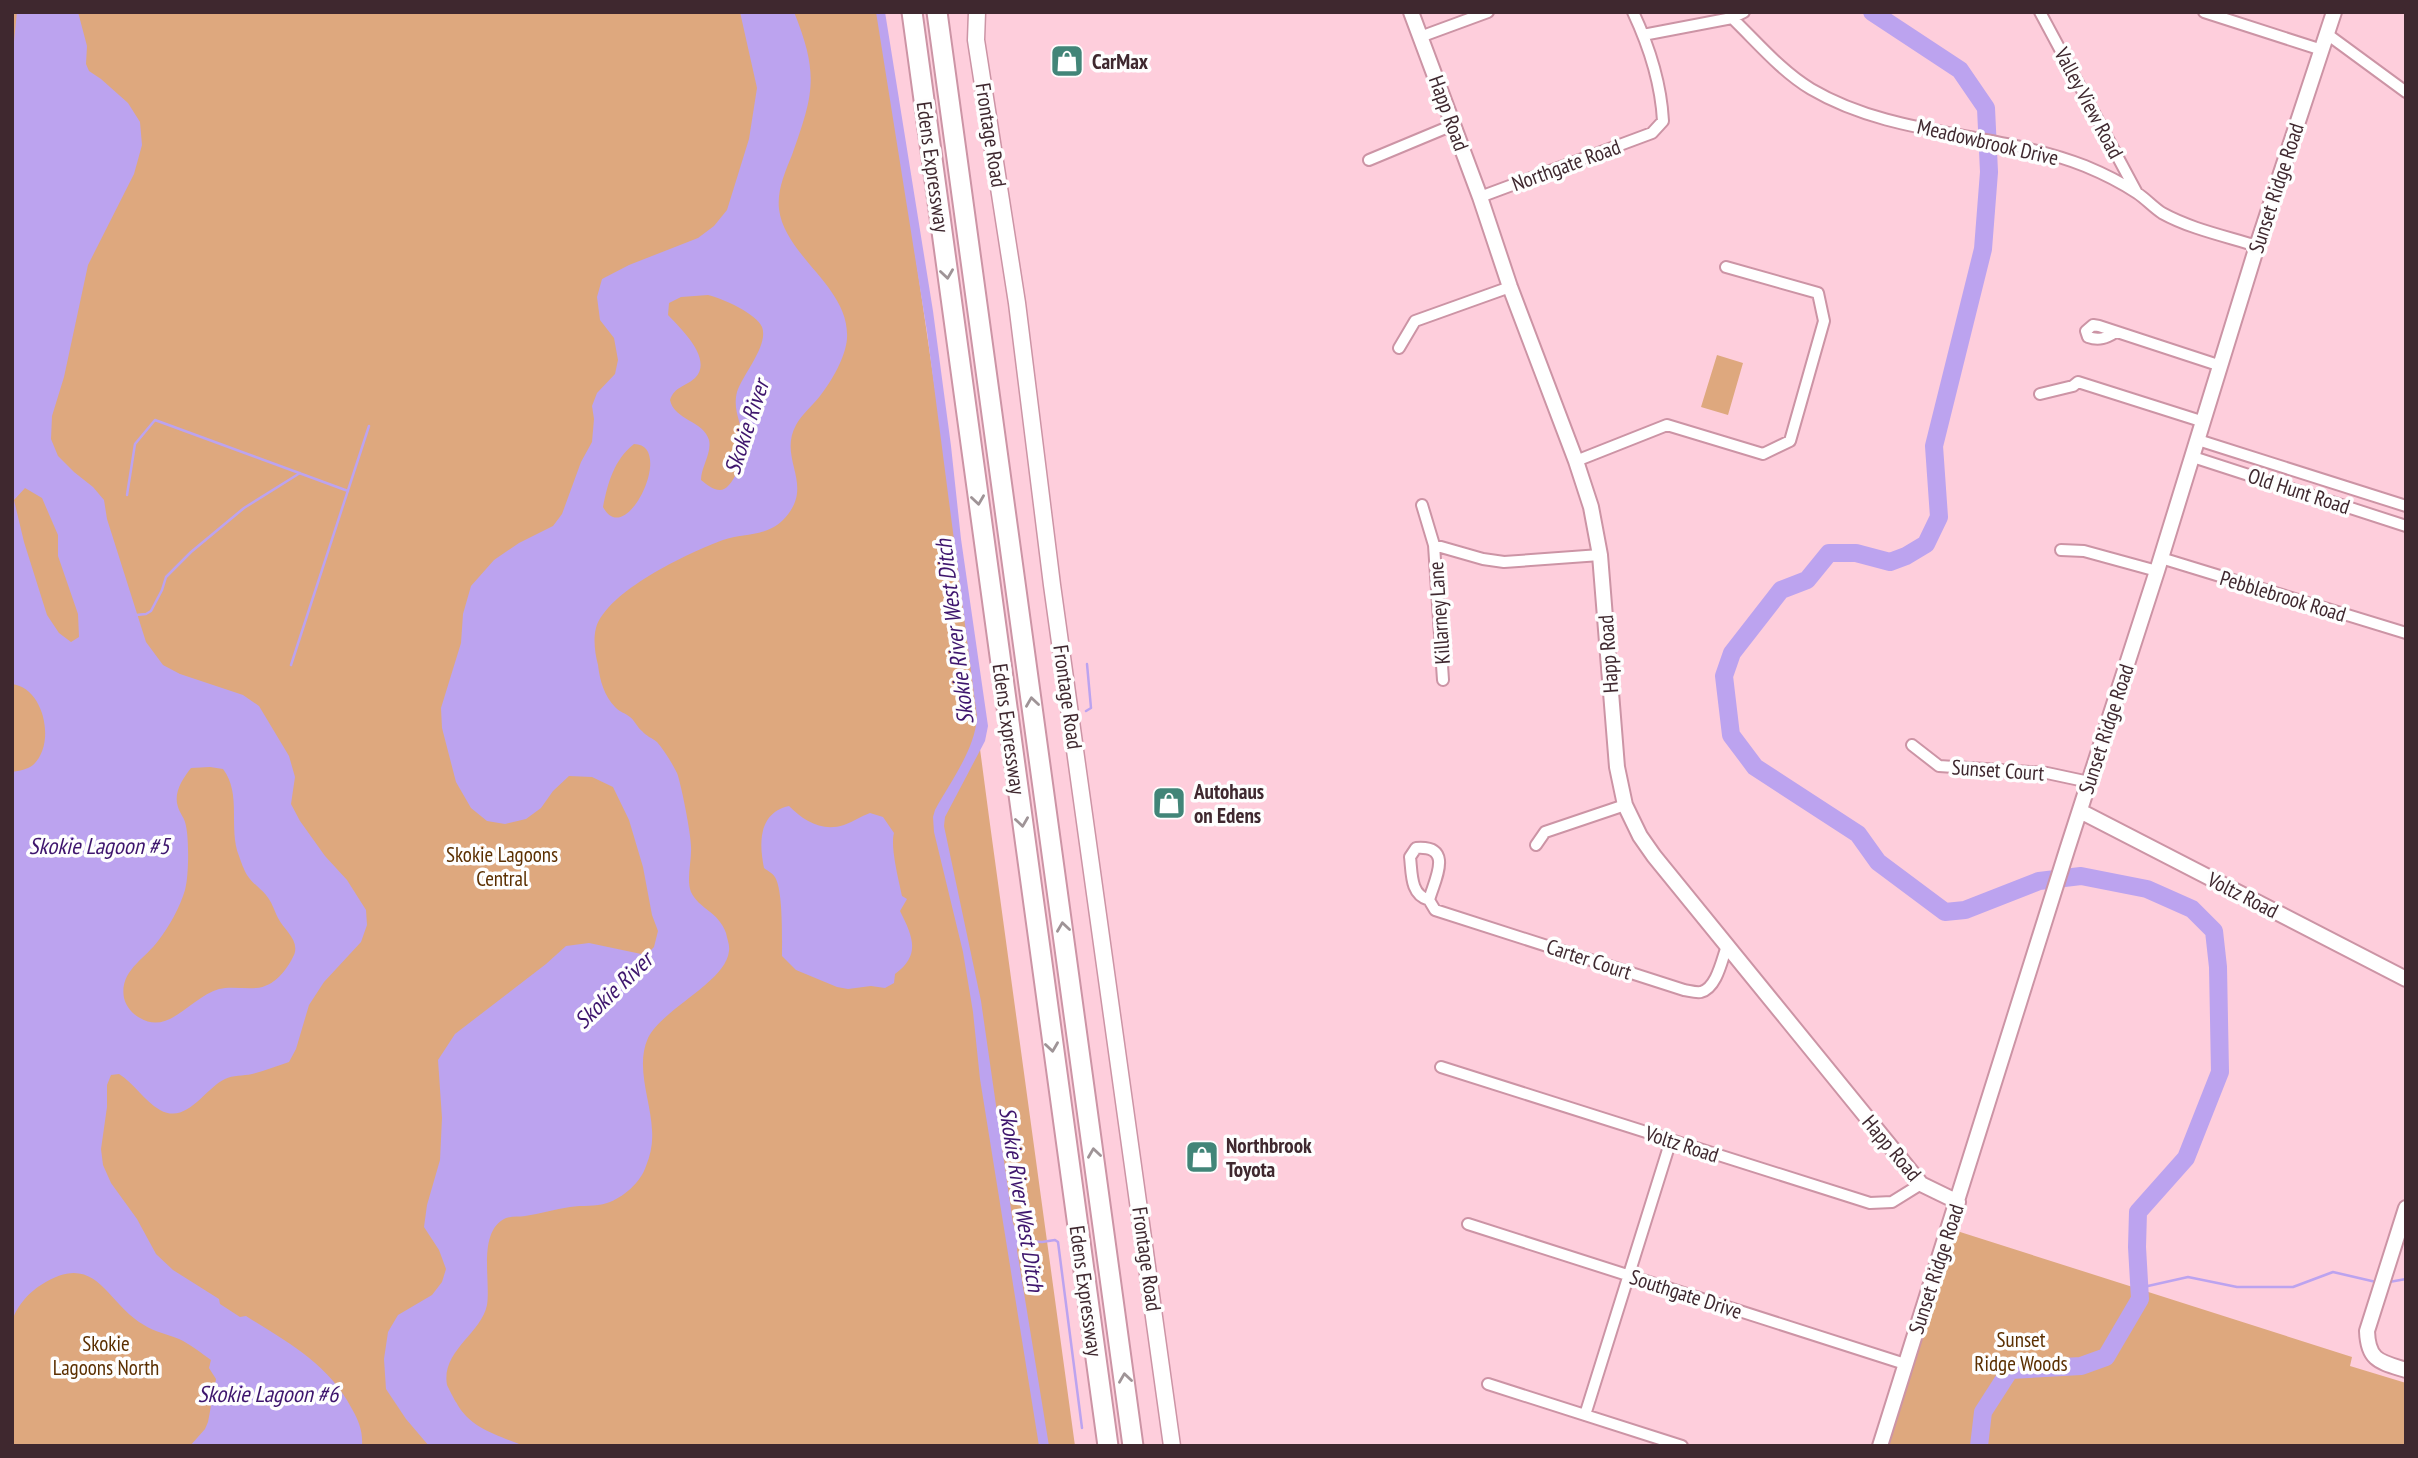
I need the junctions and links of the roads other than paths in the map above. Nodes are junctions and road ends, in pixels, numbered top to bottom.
1 (909, 12) edge
2 (939, 12) edge
3 (977, 12) edge
4 (1411, 12) edge
5 (1488, 12) edge
6 (1633, 12) edge
7 (1744, 12) edge
8 (2040, 12) edge
9 (2204, 12) edge
10 (2334, 12) edge
11 (1732, 18) junction
12 (2327, 34) junction
13 (1643, 35) junction
14 (1420, 37) junction
15 (2322, 50) junction
16 (2406, 92) edge
17 (1453, 125) junction
18 (1369, 160) dead end
19 (2137, 193) junction
20 (1480, 197) junction
21 (2257, 246) junction
22 (1726, 267) dead end
23 (1510, 288) junction
24 (2116, 332) dead end
25 (1399, 348) dead end
26 (2221, 366) junction
27 (2040, 394) dead end
28 (2204, 422) junction
29 (2198, 440) junction
30 (2193, 457) junction
31 (1576, 461) junction
32 (1422, 505) dead end
33 (2406, 506) edge
34 (2406, 526) edge
35 (1434, 545) junction
36 (2061, 550) dead end
37 (1601, 555) junction
38 (2159, 565) junction
39 (2406, 633) edge
40 (1443, 680) dead end
41 (1912, 745) dead end
42 (2089, 782) junction
43 (1625, 805) junction
44 (2080, 811) junction
45 (1536, 845) dead end
46 (1429, 900) junction
47 (1727, 946) junction
48 (2406, 979) edge
49 (1441, 1067) dead end
50 (1671, 1140) junction
51 (1921, 1184) junction
52 (1958, 1202) junction
53 (2406, 1208) edge
54 (1468, 1224) dead end
55 (1629, 1276) junction
56 (1905, 1364) junction
57 (2406, 1370) edge
58 (1488, 1384) dead end
59 (1585, 1415) junction
60 (1108, 1446) edge
61 (1133, 1446) edge
62 (1172, 1446) edge
63 (1682, 1446) edge
64 (1880, 1446) edge

1 -> 60 highway, Edens Expressway
61 -> 2 highway, Edens Expressway
3 - 62 main road, Frontage Road
4 - 14 street, Happ Road
5 - 14 street
6 - 13 street
7 - 11 street
8 - 19 street, Valley View Road
9 - 15 street
10 - 12 street, Sunset Ridge Road
11 - 13 street
11 - 19 street, Meadowbrook Drive
12 - 15 street, Sunset Ridge Road
12 - 16 street
13 - 20 street, Northgate Road
14 - 17 street, Happ Road
15 - 21 street, Sunset Ridge Road
17 - 18 street
17 - 20 street, Happ Road
19 - 21 street, Meadowbrook Drive
20 - 23 street, Happ Road
21 - 26 street, Sunset Ridge Road
22 - 31 street
23 - 25 street
23 - 31 street, Happ Road
24 - 26 street
26 - 28 street, Sunset Ridge Road
27 - 28 street
28 - 29 street, Sunset Ridge Road
29 - 30 street, Sunset Ridge Road
29 - 33 street, Old Hunt Road
30 - 34 street, Old Hunt Road
30 - 38 street, Sunset Ridge Road
31 - 37 street, Happ Road
32 - 35 street, Killarney Lane
35 - 37 street, Killarney Lane
35 - 40 street, Killarney Lane
36 - 38 street, Pebblebrook Road
37 - 43 street, Happ Road
38 - 39 street, Pebblebrook Road
38 - 42 street, Sunset Ridge Road
41 - 42 street, Sunset Court
42 - 44 street, Sunset Ridge Road
43 - 45 street
43 - 47 street, Happ Road
44 - 48 street, Voltz Road
44 - 52 street, Sunset Ridge Road
46 - 46 street, Carter Court
46 - 47 street, Carter Court
47 - 51 street, Happ Road
49 - 50 street, Voltz Road
50 - 51 street, Voltz Road
50 - 55 street
51 - 52 street, Happ Road
52 - 56 street, Sunset Ridge Road
53 - 57 street
54 - 55 street, Southgate Drive
55 - 56 street, Southgate Drive
55 - 59 street
56 - 64 street, Sunset Ridge Road
58 - 59 street
59 - 63 street

